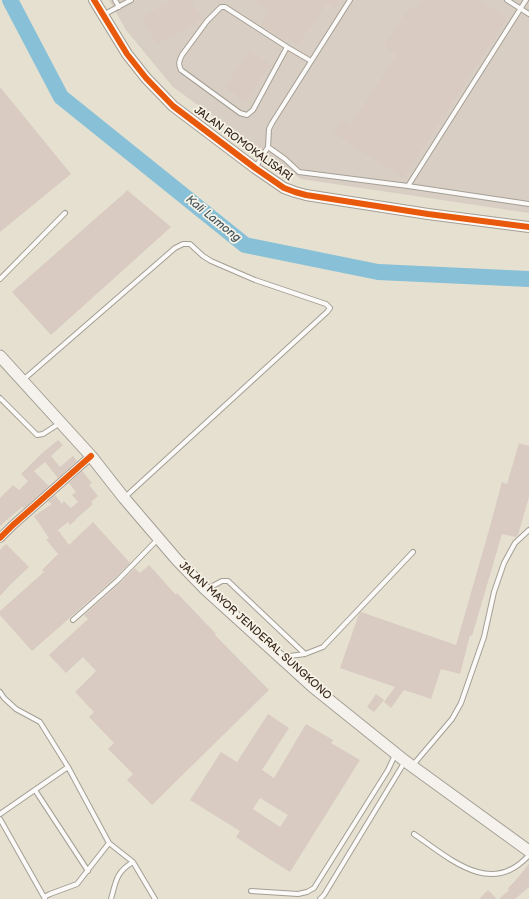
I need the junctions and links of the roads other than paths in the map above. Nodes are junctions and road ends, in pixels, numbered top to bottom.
1 (94, 0) edge
2 (115, 0) edge
3 (131, 0) edge
4 (350, 0) edge
5 (508, 0) edge
6 (526, 0) edge
7 (119, 7) junction
8 (520, 8) junction
9 (529, 14) edge
10 (103, 15) junction
11 (286, 47) junction
12 (311, 61) junction
13 (268, 147) junction
14 (255, 168) junction
15 (408, 186) junction
16 (529, 204) edge
17 (65, 213) dead end
18 (529, 227) edge
19 (0, 279) edge
20 (1, 360) edge
21 (22, 380) junction
22 (0, 398) edge
23 (60, 423) junction
24 (91, 456) junction
25 (124, 498) junction
26 (529, 530) edge
27 (0, 538) edge
28 (158, 539) junction
29 (414, 552) dead end
30 (205, 589) junction
31 (72, 620) dead end
32 (305, 654) junction
33 (280, 657) junction
34 (0, 692) edge
35 (4, 698) junction
36 (0, 702) edge
37 (396, 753) junction
38 (409, 763) junction
39 (68, 767) junction
40 (35, 790) junction
41 (0, 814) edge
42 (0, 819) edge
43 (414, 834) dead end
44 (109, 842) junction
45 (529, 851) edge
46 (529, 855) edge
47 (133, 862) junction
48 (88, 871) junction
49 (251, 891) dead end
50 (45, 898) edge
51 (111, 899) edge
52 (155, 899) edge
53 (320, 899) edge

1 - 10 street, JALAN ROMOKALISARI
2 - 7 lane
3 - 7 lane
4 - 12 lane
5 - 8 lane
6 - 8 lane
7 - 10 lane
8 - 9 lane
8 - 15 lane
10 - 14 street, JALAN ROMOKALISARI
11 - 11 lane
11 - 12 lane
12 - 13 lane
13 - 14 lane
13 - 15 lane
14 - 18 street, JALAN ROMOKALISARI
15 - 16 lane
17 - 19 lane
20 - 21 main road, JALAN MAYOR JENDERAL SUNGKONO
21 - 23 main road, JALAN MAYOR JENDERAL SUNGKONO
21 - 25 lane
22 - 23 lane
23 - 24 main road, JALAN MAYOR JENDERAL SUNGKONO
24 - 25 main road, JALAN MAYOR JENDERAL SUNGKONO
24 - 27 street
25 - 28 main road, JALAN MAYOR JENDERAL SUNGKONO
26 - 38 lane
28 - 30 main road, JALAN MAYOR JENDERAL SUNGKONO
28 - 31 lane
29 - 32 lane
30 - 32 lane
30 - 33 main road, JALAN MAYOR JENDERAL SUNGKONO
32 - 33 lane
33 - 37 main road, JALAN MAYOR JENDERAL SUNGKONO
34 - 35 lane
35 - 36 lane
35 - 39 lane
37 - 38 main road, JALAN MAYOR JENDERAL SUNGKONO
37 - 49 lane
38 - 45 main road, JALAN MAYOR JENDERAL SUNGKONO
38 - 53 lane
39 - 40 lane
39 - 44 lane
40 - 41 lane
40 - 48 lane
42 - 50 lane
43 - 46 lane
44 - 47 lane
44 - 48 lane
47 - 51 lane
47 - 52 lane
48 - 50 lane

